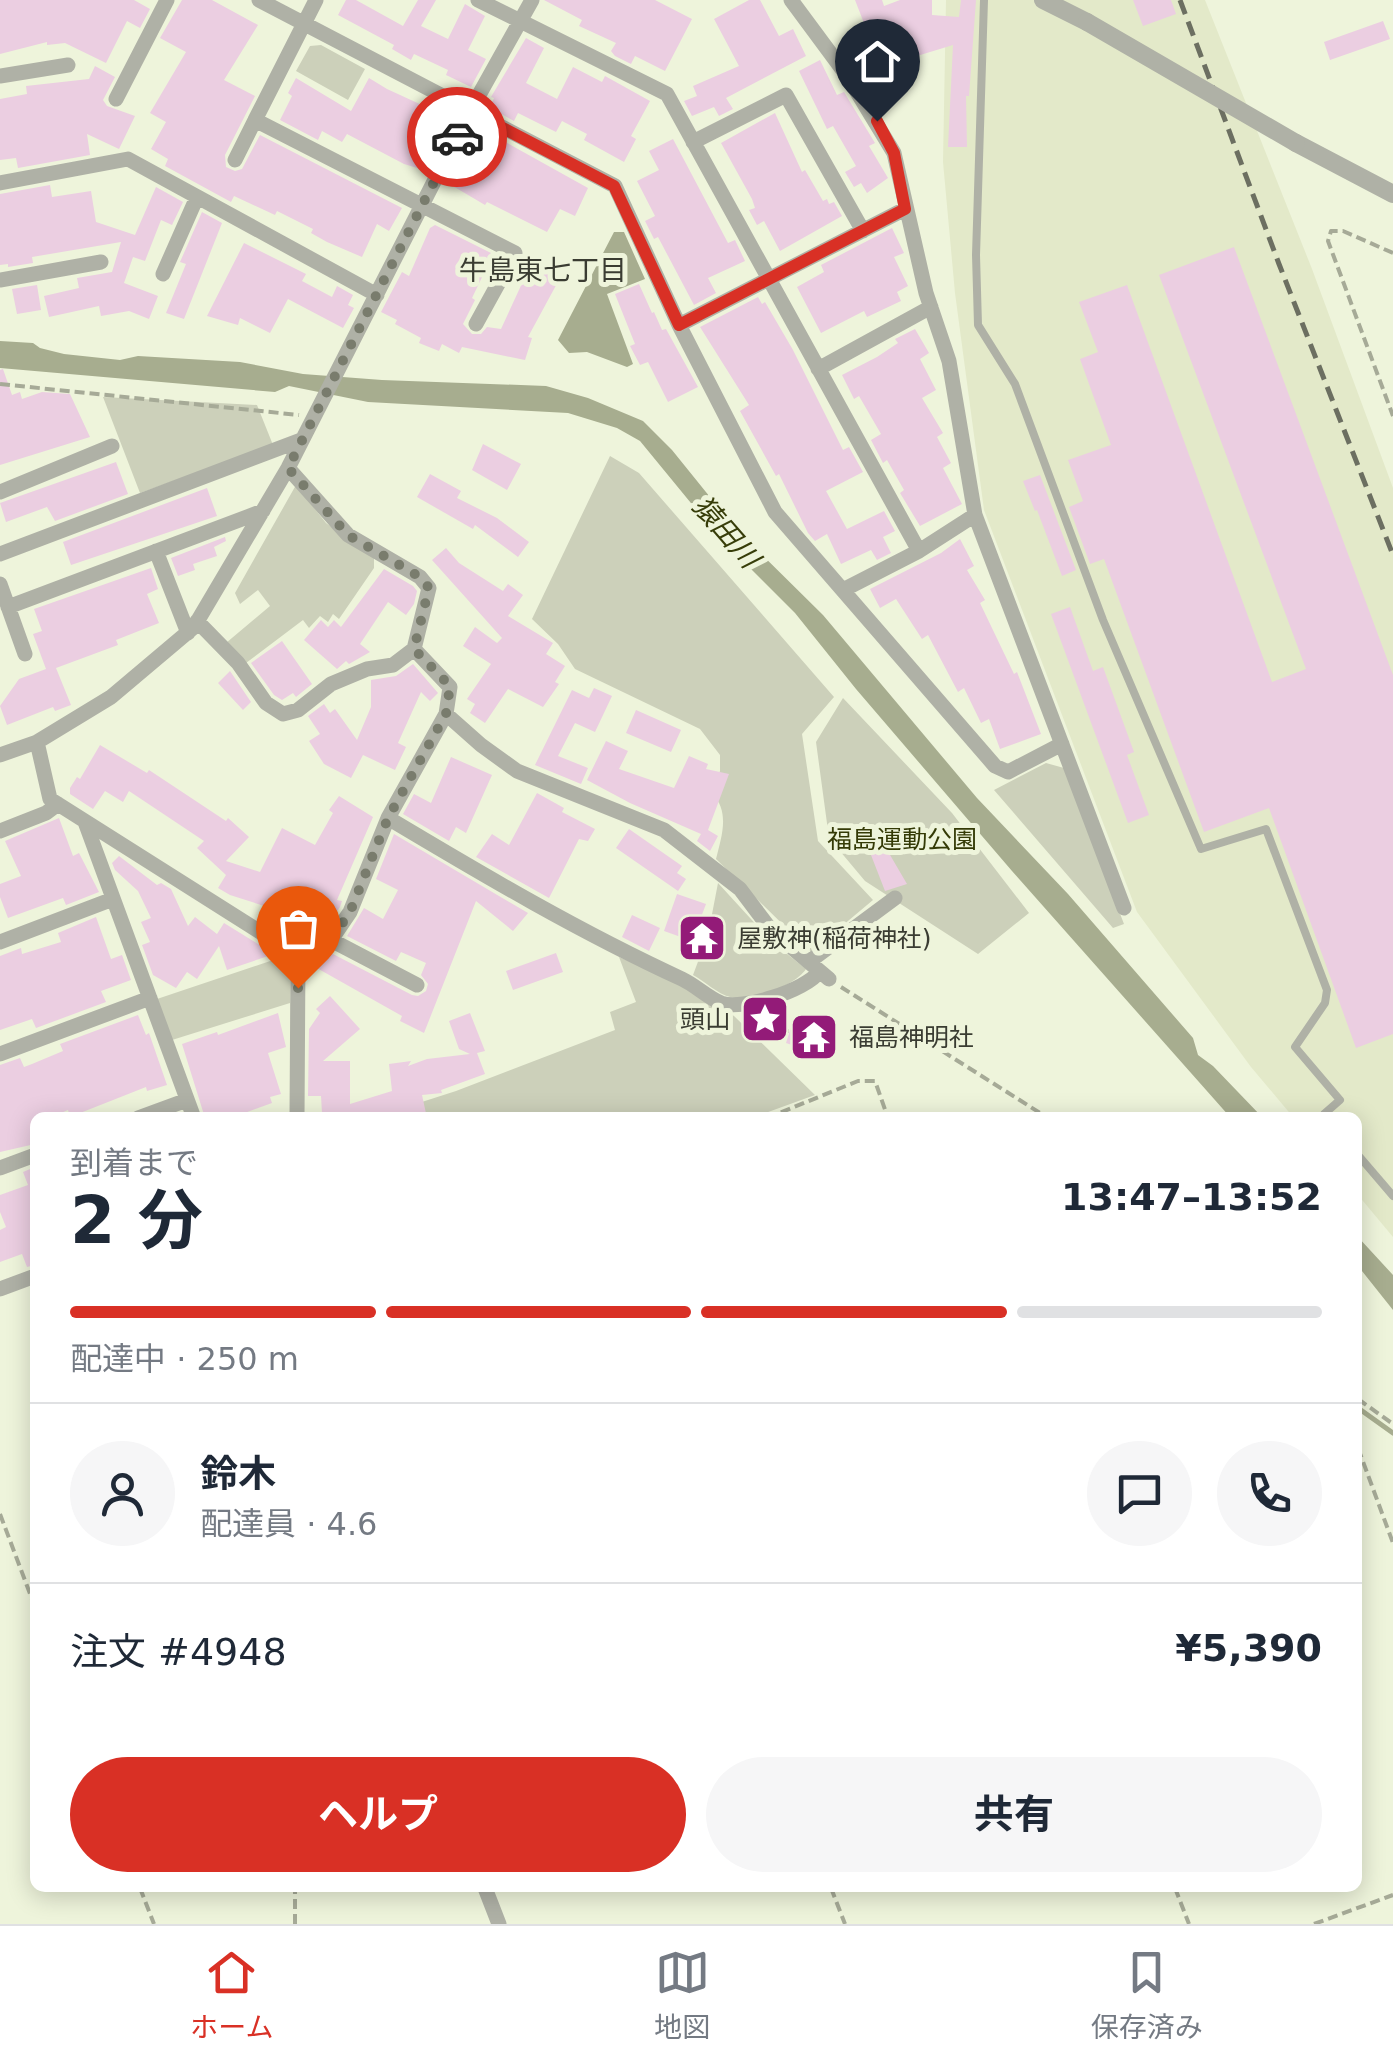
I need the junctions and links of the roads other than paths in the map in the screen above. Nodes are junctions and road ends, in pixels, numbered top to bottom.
1 (167, 0) edge
2 (259, 0) edge
3 (316, 0) edge
4 (478, 0) edge
5 (532, 0) edge
6 (791, 0) edge
7 (984, 0) edge
8 (1043, 0) edge
9 (521, 22) junction
10 (303, 23) junction
11 (68, 65) dead end
12 (0, 76) edge
13 (116, 99) dead end
14 (470, 111) junction
15 (254, 120) junction
16 (693, 142) junction
17 (235, 160) dead end
18 (0, 183) edge
19 (1393, 194) edge
20 (197, 197) junction
21 (421, 207) junction
22 (905, 209) junction
23 (863, 230) junction
24 (102, 262) dead end
25 (163, 274) dead end
26 (769, 279) junction
27 (0, 280) edge
28 (376, 295) junction
29 (931, 308) junction
30 (476, 324) dead end
31 (679, 325) junction
32 (818, 368) junction
33 (301, 440) junction
34 (112, 446) dead end
35 (288, 468) junction
36 (0, 492) edge
37 (263, 511) junction
38 (975, 515) junction
39 (156, 551) junction
40 (919, 551) junction
41 (0, 554) edge
42 (0, 584) edge
43 (843, 590) junction
44 (8, 608) junction
45 (192, 627) junction
46 (414, 649) junction
47 (25, 654) dead end
48 (446, 714) junction
49 (38, 742) junction
50 (1062, 744) junction
51 (0, 755) edge
52 (58, 804) junction
53 (388, 818) junction
54 (85, 822) junction
55 (0, 830) edge
56 (895, 898) dead end
57 (113, 899) junction
58 (1124, 908) dead end
59 (331, 940) junction
60 (0, 942) edge
61 (298, 956) junction
62 (819, 970) junction
63 (417, 985) dead end
64 (150, 998) junction
65 (0, 1054) edge
66 (187, 1100) junction
67 (154, 1112) edge
68 (192, 1112) edge
69 (297, 1112) edge
70 (1326, 1112) edge
71 (30, 1157) edge
72 (1362, 1160) edge
73 (0, 1168) edge
74 (1393, 1196) edge
75 (30, 1278) edge
76 (0, 1289) edge
77 (487, 1892) edge
78 (499, 1924) edge

1 - 13 street
2 - 10 street
3 - 10 street
4 - 9 street
5 - 9 street
6 - 22 street
7 - 70 lane
8 - 19 street, bridge
9 - 14 street
9 - 16 street
10 - 14 street
10 - 15 street
11 - 12 street
14 - 21 street
14 - 31 street
15 - 17 street
15 - 21 street
16 - 23 street
16 - 26 street
18 - 20 street
20 - 25 street
20 - 28 street
21 - 28 street
21 - 30 street
22 - 23 street
22 - 29 street
23 - 26 street
24 - 27 street
26 - 31 street
26 - 32 street
28 - 33 street
29 - 32 street
29 - 38 street
31 - 43 street
32 - 40 street
33 - 35 street
33 - 41 street
34 - 36 street
35 - 37 street
35 - 46 street
37 - 39 street
37 - 45 street
38 - 40 street
38 - 50 street
39 - 44 street
39 - 45 street
40 - 43 street
42 - 44 street
43 - 50 street
44 - 47 street
45 - 46 street
45 - 49 street
46 - 48 street
48 - 53 street
48 - 62 street
49 - 51 street
49 - 52 street
50 - 58 street
52 - 54 street
52 - 55 street
53 - 59 street
53 - 62 street
54 - 57 street
54 - 61 street
56 - 62 street
57 - 60 street
57 - 64 street
59 - 61 street
59 - 63 street
61 - 69 street
64 - 65 street
64 - 66 street
66 - 67 street
66 - 68 street
71 - 73 street
72 - 74 lane
75 - 76 street
77 - 78 street

